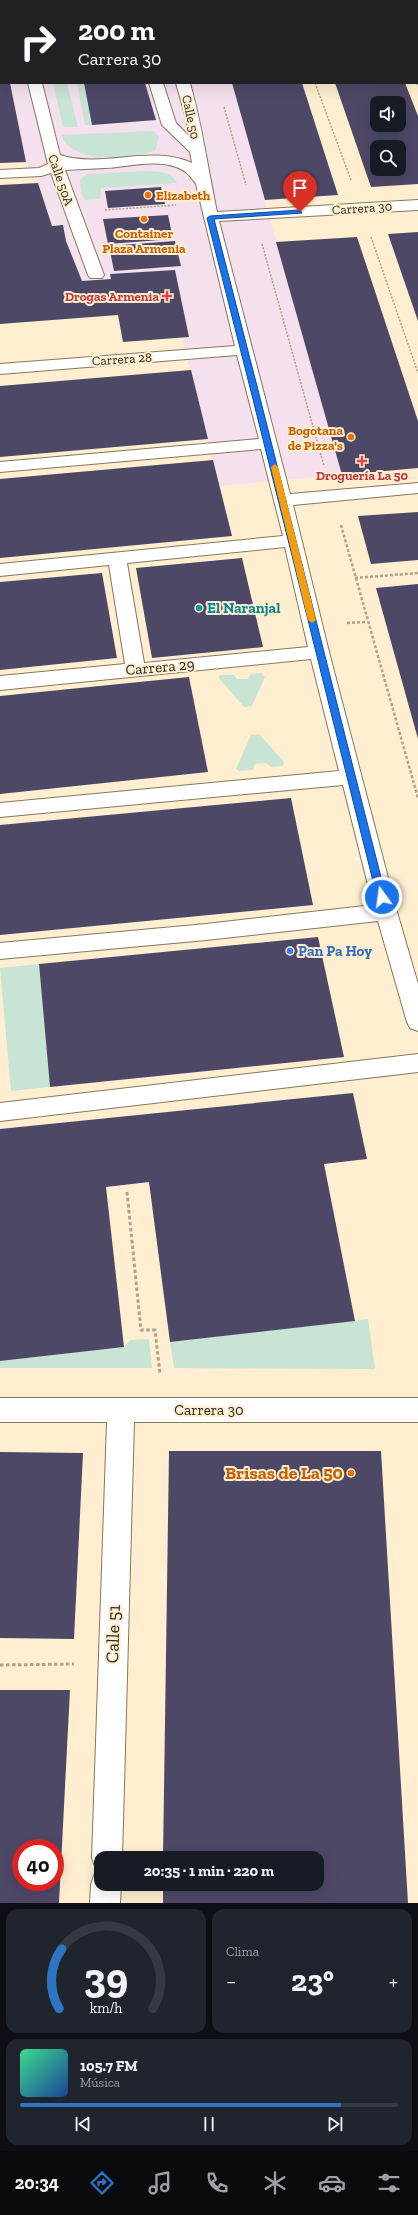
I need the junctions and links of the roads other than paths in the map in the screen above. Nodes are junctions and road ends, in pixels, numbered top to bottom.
1 (35, 84) edge
2 (156, 84) edge
3 (183, 84) edge
4 (197, 150) junction
5 (54, 162) junction
6 (0, 174) edge
7 (204, 185) junction
8 (418, 204) edge
9 (209, 210) junction
10 (96, 275) dead end
11 (244, 350) junction
12 (0, 368) edge
13 (269, 443) junction
14 (0, 467) edge
15 (418, 488) edge
16 (283, 500) junction
17 (293, 541) junction
18 (117, 559) junction
19 (0, 570) edge
20 (319, 652) junction
21 (136, 670) junction
22 (0, 683) edge
23 (351, 778) junction
24 (0, 810) edge
25 (386, 912) junction
26 (0, 951) edge
27 (418, 1022) edge
28 (418, 1062) edge
29 (0, 1112) edge
30 (0, 1410) edge
31 (121, 1410) junction
32 (418, 1410) edge
33 (107, 1851) edge
34 (106, 1891) edge
35 (105, 1903) edge

1 - 5 street, Calle 50A
2 - 4 street
3 - 4 street, Calle 50
4 - 7 street, Calle 50
5 - 6 street
5 - 7 street
5 - 10 street, Calle 50A
7 - 9 street, Calle 50
8 - 9 street, Carrera 30
9 - 11 street, Calle 50
11 - 12 street, Carrera 28
11 - 13 street, Calle 50
13 - 14 street
13 - 16 street, Calle 50
15 - 16 street
16 - 17 street, Calle 50
17 - 18 street
17 - 20 street, Calle 50
18 - 19 street
18 - 21 street
20 - 21 street, Carrera 29
20 - 23 street, Calle 50
21 - 22 street, Carrera 29
23 - 24 street
23 - 25 street, Calle 50
25 - 26 street
25 - 27 street, Calle 50
28 - 29 street
30 - 31 street, Carrera 30
31 - 32 street, Carrera 30
31 - 33 street, Calle 51
34 - 35 street

